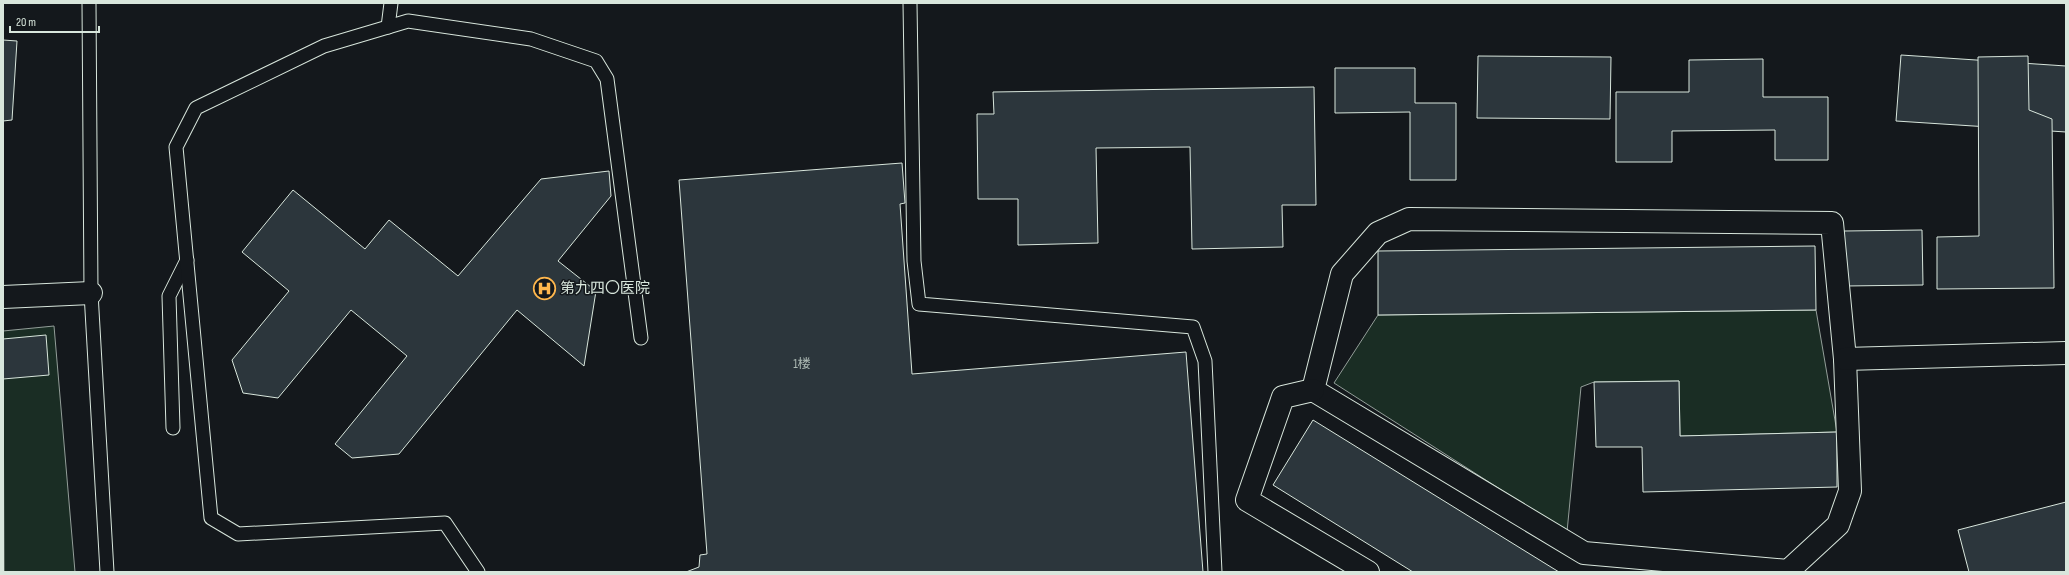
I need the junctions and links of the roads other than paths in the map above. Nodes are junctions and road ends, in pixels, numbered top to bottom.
1 (90, 3) edge
2 (391, 3) edge
3 (910, 3) edge
4 (388, 27) junction
5 (187, 260) junction
6 (91, 293) junction
7 (3, 297) edge
8 (641, 338) dead end
9 (2066, 353) edge
10 (1845, 359) junction
11 (1313, 390) junction
12 (173, 428) dead end
13 (107, 572) edge
14 (478, 572) edge
15 (1215, 572) edge
16 (1368, 572) edge

1 - 6 lane
2 - 4 lane
3 - 15 lane
4 - 5 lane
4 - 8 lane
5 - 12 lane
5 - 14 lane
6 - 7 street
6 - 13 lane
9 - 10 street
10 - 11 street
10 - 11 street
11 - 16 street

